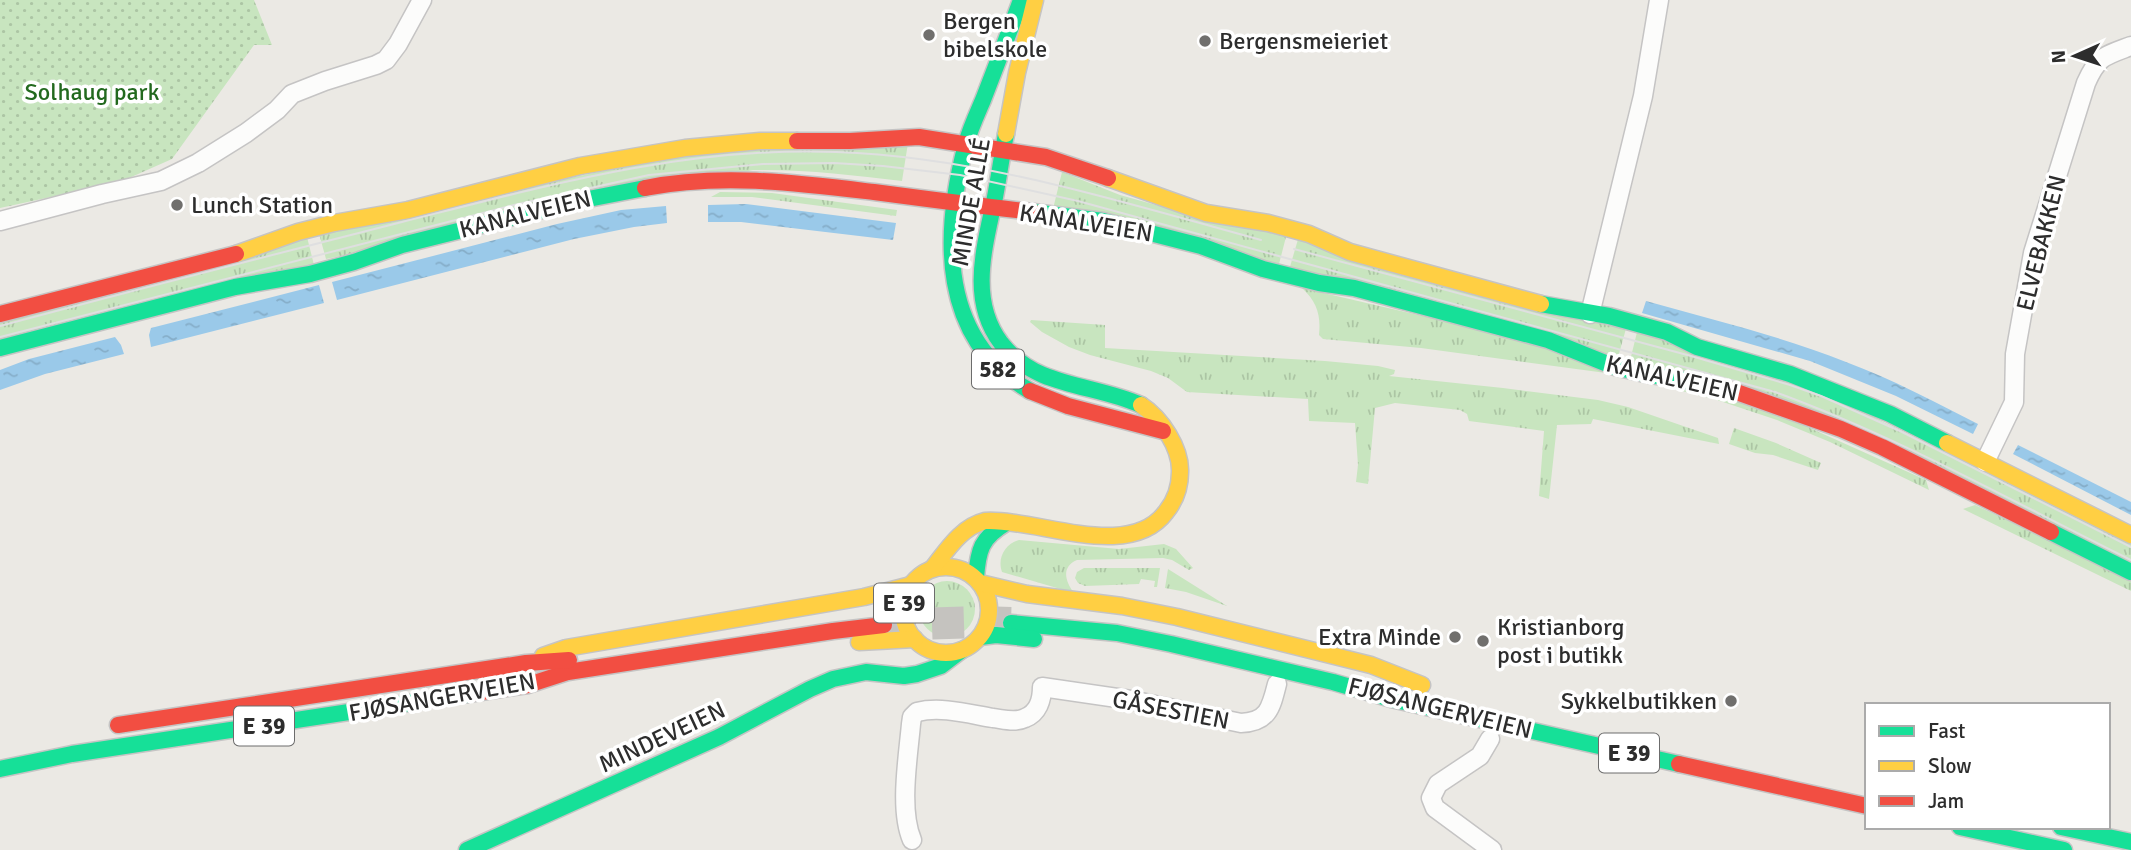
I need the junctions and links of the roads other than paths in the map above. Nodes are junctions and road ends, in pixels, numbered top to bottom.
1 (422, 0) edge
2 (1021, 0) edge
3 (1035, 0) edge
4 (1659, 0) edge
5 (2131, 46) edge
6 (967, 143) junction
7 (1004, 149) junction
8 (954, 203) junction
9 (993, 208) junction
10 (0, 221) edge
11 (0, 314) edge
12 (1590, 314) junction
13 (0, 348) edge
14 (1164, 431) junction
15 (1984, 462) junction
16 (1006, 523) junction
17 (2131, 535) edge
18 (932, 569) junction
19 (2131, 572) edge
20 (978, 581) junction
21 (911, 585) junction
22 (980, 637) junction
23 (917, 641) junction
24 (1079, 645) dead end
25 (961, 650) junction
26 (526, 663) junction
27 (876, 672) junction
28 (1227, 674) dead end
29 (1277, 684) junction
30 (528, 685) junction
31 (1391, 699) junction
32 (97, 729) dead end
33 (1490, 738) dead end
34 (0, 769) edge
35 (1865, 806) edge
36 (1969, 829) edge
37 (2070, 829) edge
38 (912, 840) dead end
39 (2131, 842) edge
40 (467, 850) edge
41 (1492, 850) edge
42 (2064, 850) edge

1 - 10 street
2 - 6 main road, MINDE ALLÉ / 582
3 - 7 main road, MINDE ALLÉ / 582
4 - 12 street
5 - 15 street, ELVEBAKKEN
6 - 7 main road, KANALVEIEN
6 - 8 main road, MINDE ALLÉ / 582
6 - 11 main road, KANALVEIEN
7 - 9 main road, MINDE ALLÉ / 582
7 - 12 main road, KANALVEIEN
8 - 9 main road, KANALVEIEN
8 - 13 main road, KANALVEIEN
8 - 14 main road, MINDE ALLÉ / 582
9 - 14 main road, MINDE ALLÉ / 582
9 - 19 main road, KANALVEIEN
12 - 15 main road, KANALVEIEN
14 - 16 main road, MINDE ALLÉ / 582
15 - 17 main road, KANALVEIEN
16 - 18 main road, MINDE ALLÉ / 582
16 - 20 main road
18 - 20 main road, E 39
18 - 21 main road, E 39
20 - 22 main road
20 - 31 main road, FJØSANGERVEIEN / E 39
21 - 23 main road, E 39
21 - 26 main road, E 39
22 - 24 main road
22 - 25 main road
23 - 25 main road, E 39
23 - 27 main road
23 - 30 main road, E 39
25 - 27 main road
26 - 30 main road, FJØSANGERVEIEN / E 39
26 - 32 main road, FJØSANGERVEIEN / E 39
27 - 40 main road, MINDEVEIEN
28 - 29 main road, E 39
29 - 31 main road, E 39
29 - 38 street, GÅSESTIEN
30 - 34 main road, FJØSANGERVEIEN / E 39
31 - 35 main road, FJØSANGERVEIEN / E 39
33 - 41 street, FJØSANGERVEIEN
36 - 42 main road
37 - 39 main road

